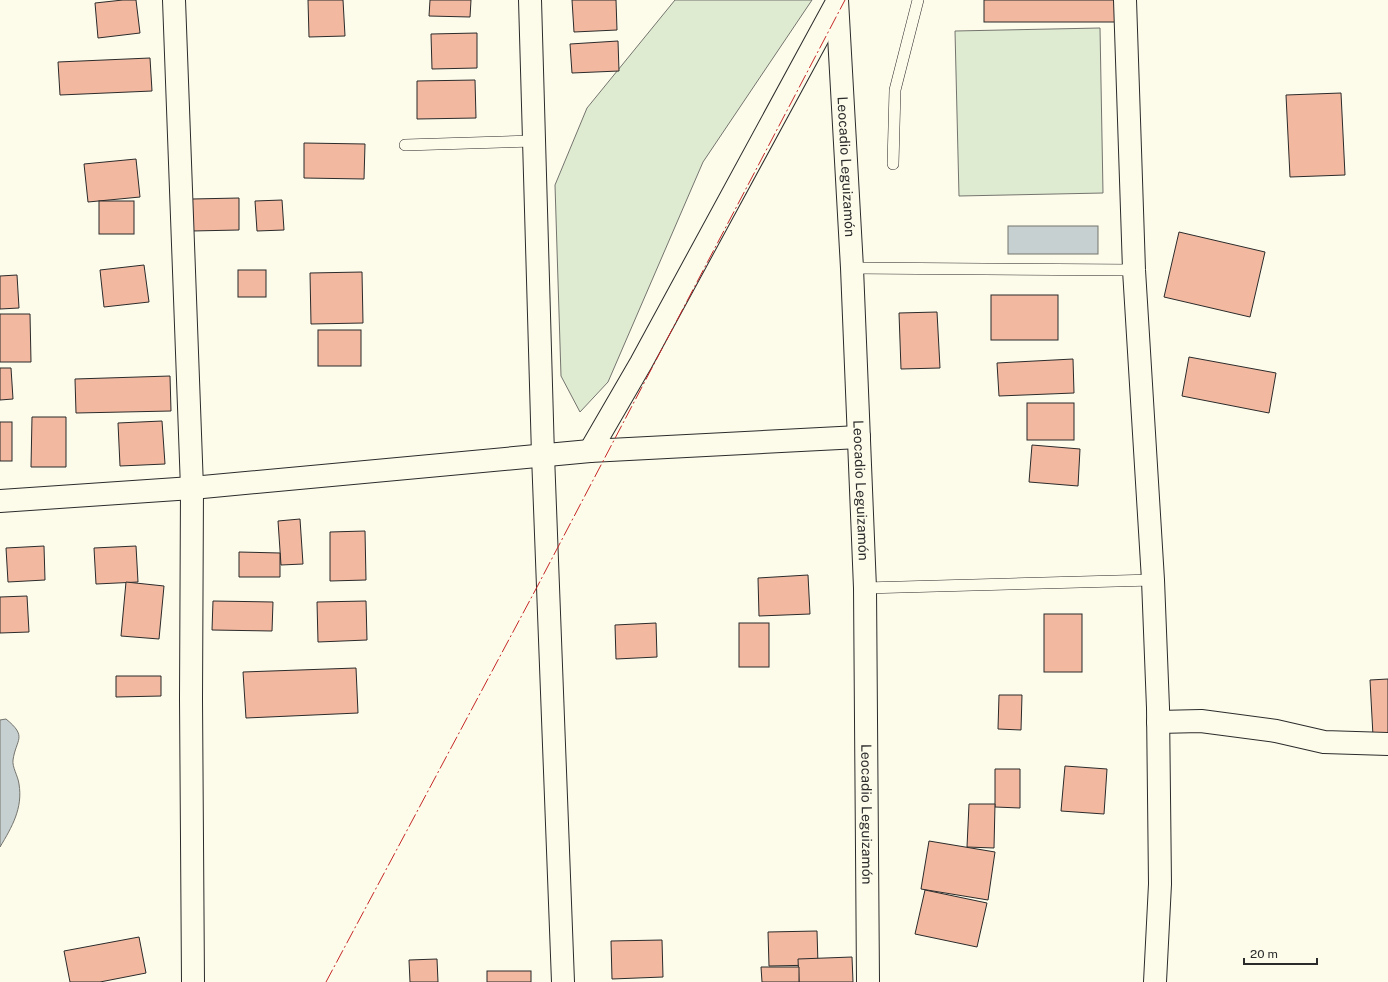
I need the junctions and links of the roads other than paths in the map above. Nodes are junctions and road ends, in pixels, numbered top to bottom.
1 (174, 0) edge
2 (530, 0) edge
3 (918, 0) edge
4 (1125, 0) edge
5 (837, 2) edge
6 (534, 140) junction
7 (405, 145) dead end
8 (894, 164) dead end
9 (852, 268) junction
10 (1134, 270) junction
11 (859, 437) junction
12 (590, 451) junction
13 (543, 455) junction
14 (192, 488) junction
15 (0, 500) edge
16 (1153, 580) junction
17 (865, 588) junction
18 (1158, 722) junction
19 (1388, 744) edge
20 (193, 982) edge
21 (563, 982) edge
22 (868, 982) edge
23 (1155, 982) edge

1 - 14 street
2 - 6 street
3 - 8 lane
4 - 10 street
5 - 9 street, Leocadio Leguizamón
5 - 12 street
6 - 7 lane
6 - 13 street
9 - 10 lane
9 - 11 street, Leocadio Leguizamón
10 - 16 street
11 - 12 street
11 - 17 street, Leocadio Leguizamón
12 - 13 street
13 - 14 street
13 - 21 street
14 - 15 street
14 - 20 street
16 - 17 lane
16 - 18 street
17 - 22 street, Leocadio Leguizamón
18 - 19 street
18 - 23 street

